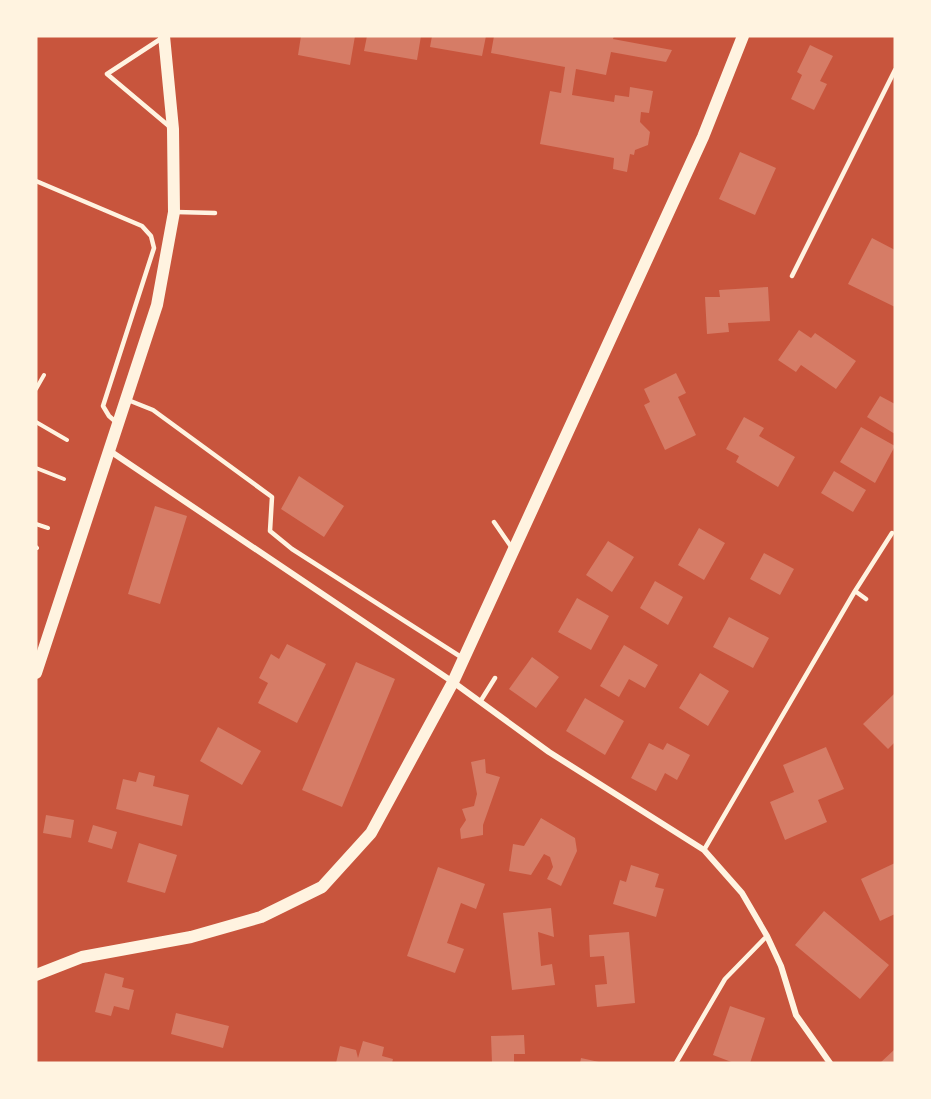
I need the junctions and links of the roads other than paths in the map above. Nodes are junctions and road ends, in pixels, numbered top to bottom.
1 (164, 36) edge
2 (743, 36) edge
3 (895, 70) edge
4 (173, 129) junction
5 (36, 181) edge
6 (174, 212) junction
7 (215, 213) dead end
8 (792, 276) dead end
9 (127, 399) junction
10 (118, 424) junction
11 (110, 451) junction
12 (494, 522) dead end
13 (892, 533) dead end
14 (514, 550) junction
15 (855, 591) junction
16 (866, 599) dead end
17 (464, 659) junction
18 (36, 673) edge
19 (495, 678) dead end
20 (453, 682) junction
21 (480, 702) junction
22 (704, 850) junction
23 (767, 936) junction
24 (36, 975) edge
25 (676, 1063) edge
26 (830, 1063) edge

1 - 4 main road
1 - 4 lane
2 - 14 main road
3 - 8 lane
4 - 6 main road
5 - 10 lane
6 - 7 lane
6 - 9 main road
9 - 10 main road
9 - 17 lane
10 - 11 main road
11 - 18 main road
11 - 20 street
12 - 14 lane
13 - 15 lane
14 - 17 main road
15 - 16 lane
15 - 22 lane
17 - 20 main road
19 - 21 lane
20 - 21 street
20 - 24 main road
21 - 22 street
22 - 23 street
23 - 25 lane
23 - 26 street

